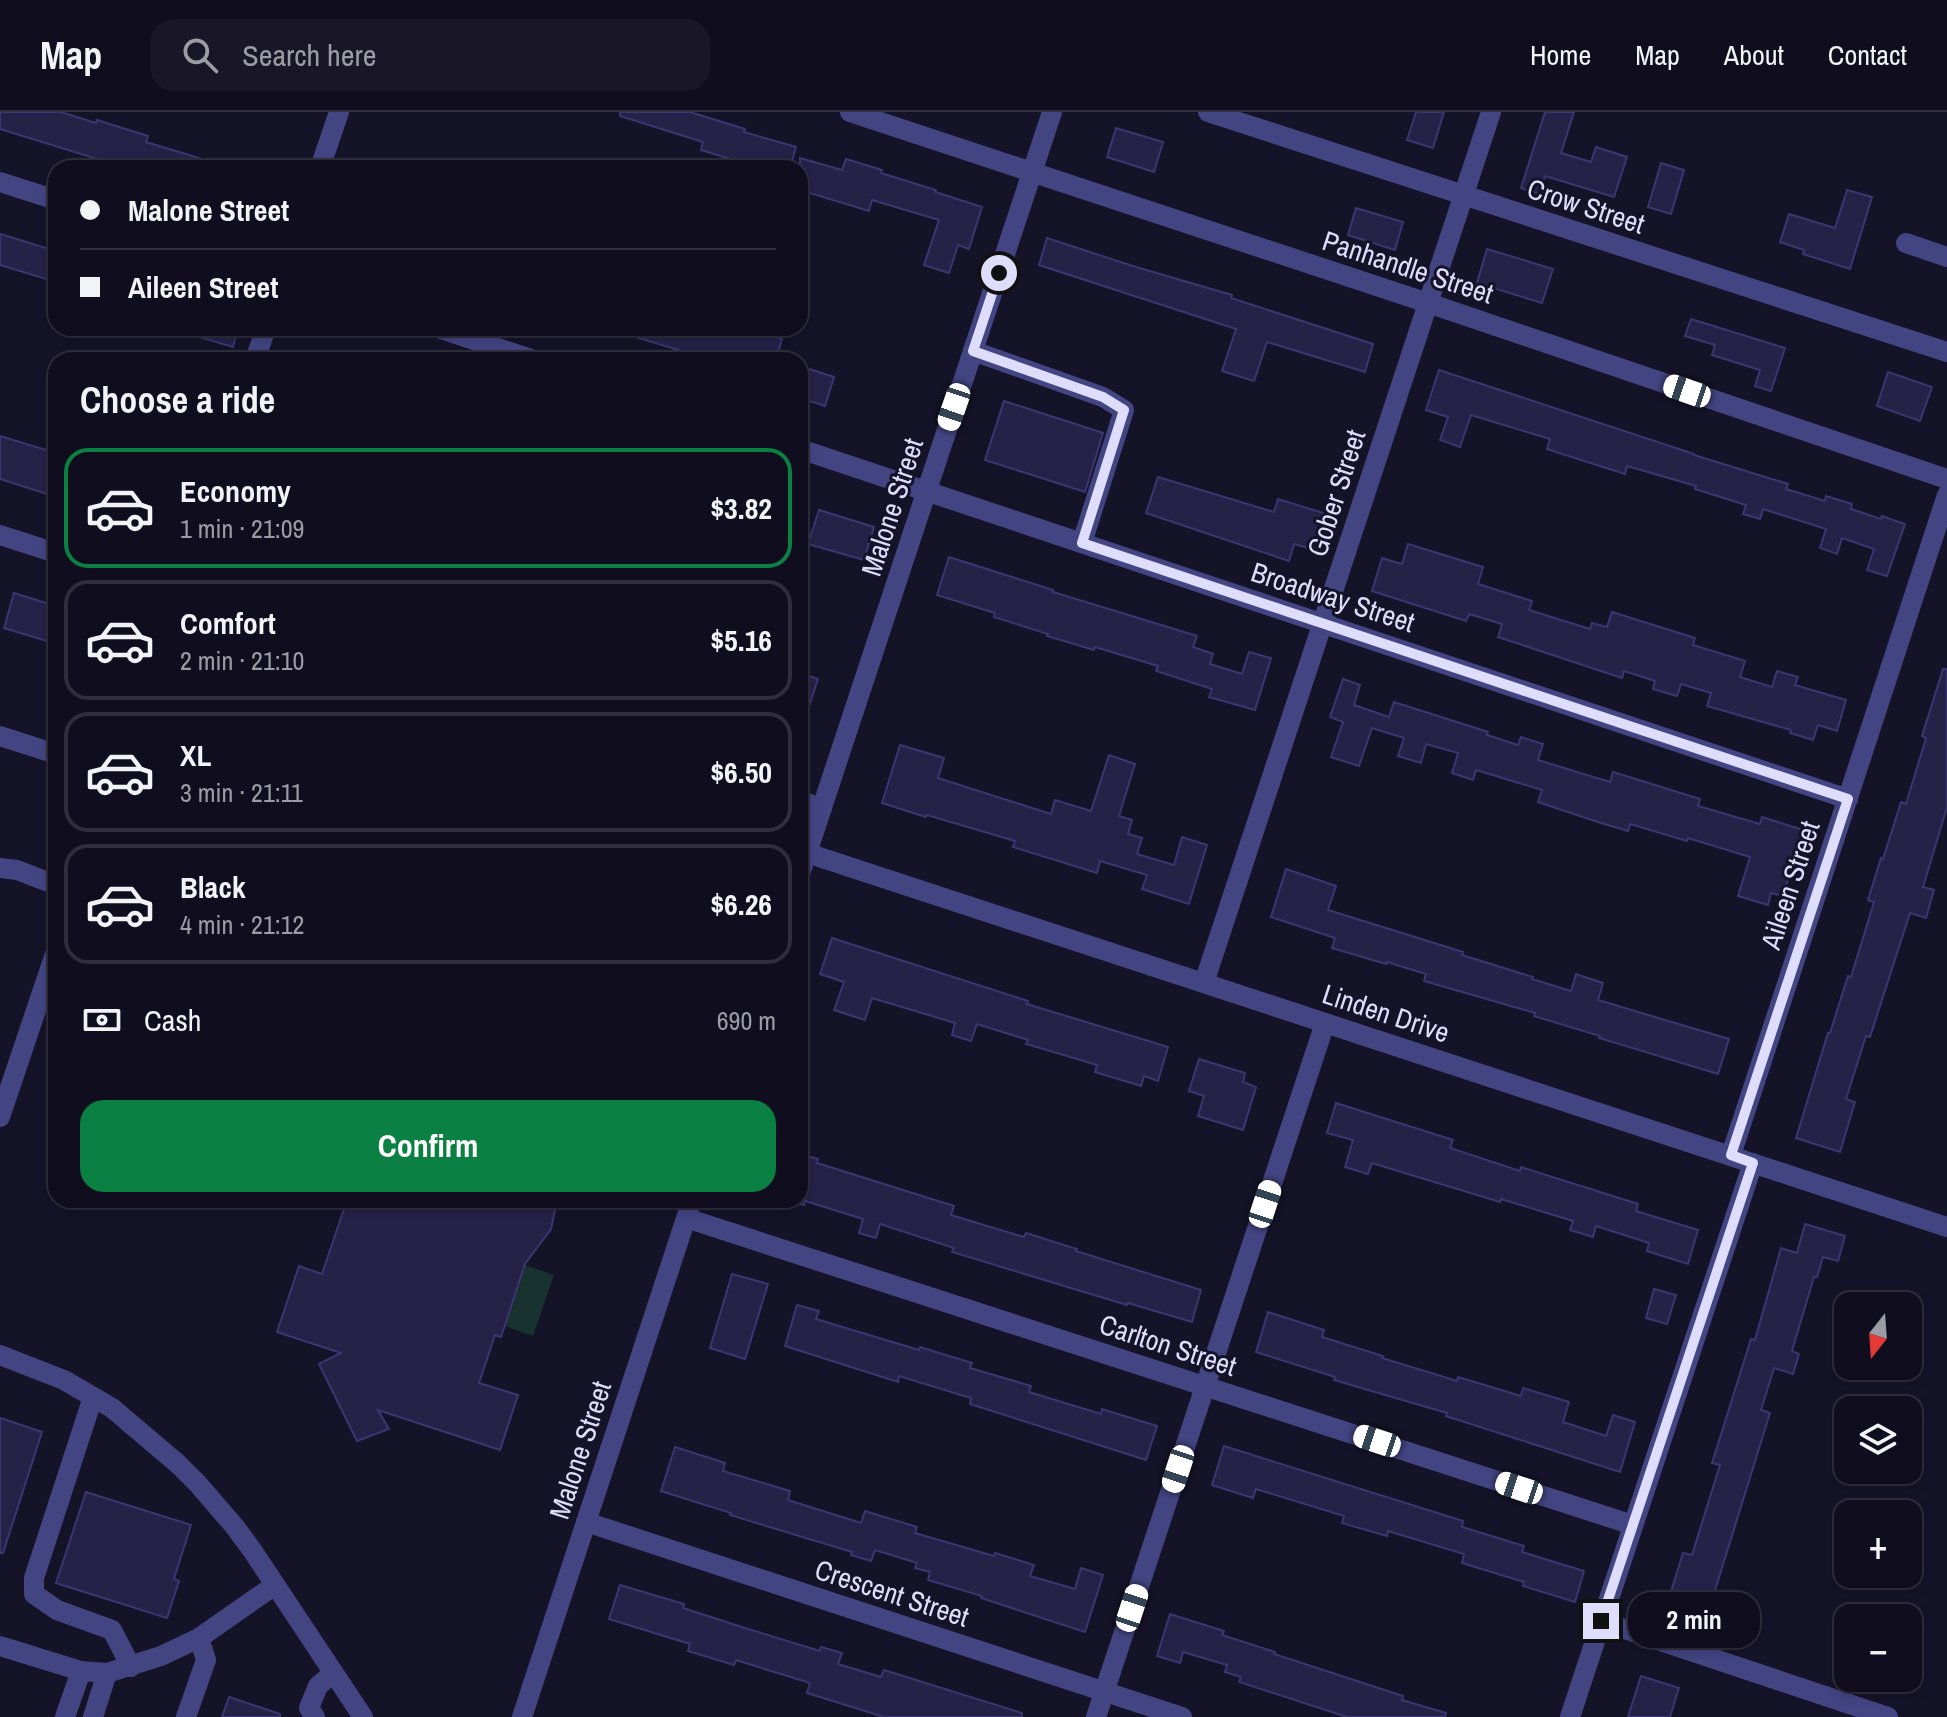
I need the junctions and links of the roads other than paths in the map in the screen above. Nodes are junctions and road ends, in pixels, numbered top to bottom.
1 (339, 112) edge
2 (850, 112) edge
3 (1052, 112) edge
4 (1208, 112) edge
5 (1491, 112) edge
6 (323, 160) edge
7 (1032, 172) junction
8 (0, 182) edge
9 (1463, 195) junction
10 (48, 197) edge
11 (1906, 243) dead end
12 (1947, 257) edge
13 (1428, 303) junction
14 (462, 336) edge
15 (973, 351) junction
16 (510, 352) edge
17 (1947, 352) edge
18 (808, 452) edge
19 (1947, 479) edge
20 (927, 491) junction
21 (1947, 495) edge
22 (0, 535) edge
23 (1082, 543) junction
24 (48, 550) edge
25 (1322, 623) junction
26 (0, 736) edge
27 (48, 751) edge
28 (1848, 799) junction
29 (808, 804) edge
30 (822, 808) junction
31 (808, 850) edge
32 (808, 853) edge
33 (0, 868) edge
34 (48, 882) edge
35 (48, 975) edge
36 (1204, 983) junction
37 (1325, 1023) junction
38 (0, 1117) edge
39 (1731, 1155) junction
40 (1753, 1163) junction
41 (689, 1209) edge
42 (1947, 1227) edge
43 (0, 1355) edge
44 (1205, 1386) junction
45 (93, 1397) junction
46 (586, 1522) junction
47 (1633, 1525) junction
48 (275, 1585) junction
49 (1601, 1621) junction
50 (199, 1638) junction
51 (0, 1646) edge
52 (131, 1667) junction
53 (81, 1671) junction
54 (107, 1673) junction
55 (333, 1673) junction
56 (1104, 1692) junction
57 (65, 1717) edge
58 (93, 1717) edge
59 (186, 1717) edge
60 (315, 1717) edge
61 (363, 1717) edge
62 (522, 1717) edge
63 (1096, 1717) edge
64 (1182, 1717) edge
65 (1570, 1717) edge
66 (1888, 1717) edge

1 - 6 street
2 - 7 street, Panhandle Street
3 - 7 street, Malone Street
4 - 9 street, Crow Street
5 - 9 street, Gober Street
7 - 13 street, Panhandle Street
7 - 15 street, Malone Street
8 - 10 street
9 - 13 street, Gober Street
9 - 17 street, Crow Street
11 - 12 street
13 - 19 street, Panhandle Street
13 - 25 street, Gober Street
14 - 16 street
15 - 20 street, Malone Street
15 - 23 street
18 - 20 street, Broadway Street
20 - 23 street, Broadway Street
20 - 30 street, Malone Street
21 - 28 street, Aileen Street
22 - 24 street
23 - 25 street, Broadway Street
25 - 28 street, Broadway Street
25 - 36 street, Gober Street
26 - 27 street
28 - 39 street, Aileen Street
29 - 30 street
30 - 31 street, Malone Street
32 - 36 street, Linden Drive
33 - 34 street
35 - 38 street
36 - 37 street, Linden Drive
37 - 39 street, Linden Drive
37 - 44 street
39 - 40 street, Linden Drive
40 - 42 street, Linden Drive
40 - 47 street
41 - 44 street, Carlton Street
41 - 46 street, Malone Street
43 - 45 street
44 - 47 street, Carlton Street
44 - 56 street
45 - 48 street
45 - 52 street
46 - 56 street, Crescent Street
46 - 62 street, Malone Street
47 - 49 street
48 - 50 street
48 - 55 street
49 - 65 street
49 - 66 street
50 - 52 street
50 - 59 street
51 - 53 street
52 - 54 street
53 - 54 street
53 - 57 street
54 - 58 street
55 - 60 street
55 - 61 street
56 - 63 street
56 - 64 street, Crescent Street

